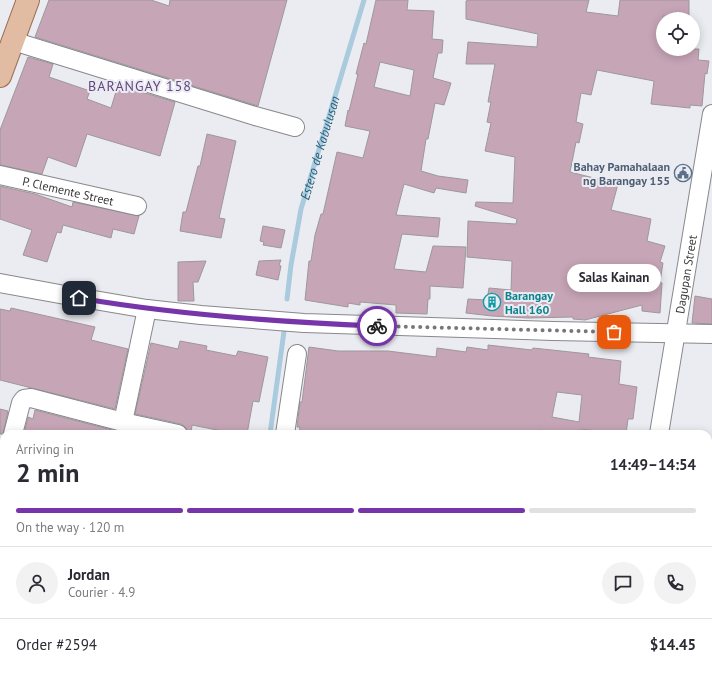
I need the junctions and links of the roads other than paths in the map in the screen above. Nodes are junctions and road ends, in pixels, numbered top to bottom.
1 (28, 0) edge
2 (12, 41) junction
3 (0, 76) edge
4 (712, 114) edge
5 (295, 127) dead end
6 (0, 175) edge
7 (137, 206) dead end
8 (0, 282) edge
9 (147, 309) junction
10 (676, 333) junction
11 (712, 334) edge
12 (297, 354) dead end
13 (123, 422) junction
14 (14, 430) edge
15 (160, 430) edge
16 (286, 430) edge
17 (660, 430) edge

1 - 2 main road
2 - 3 main road
2 - 5 street
4 - 10 street, Dagupan Street
6 - 7 street, P. Clemente Street
8 - 9 street
9 - 10 street
9 - 13 street
10 - 11 street
10 - 17 street, Dagupan Street
12 - 16 street
13 - 14 street
13 - 15 street

